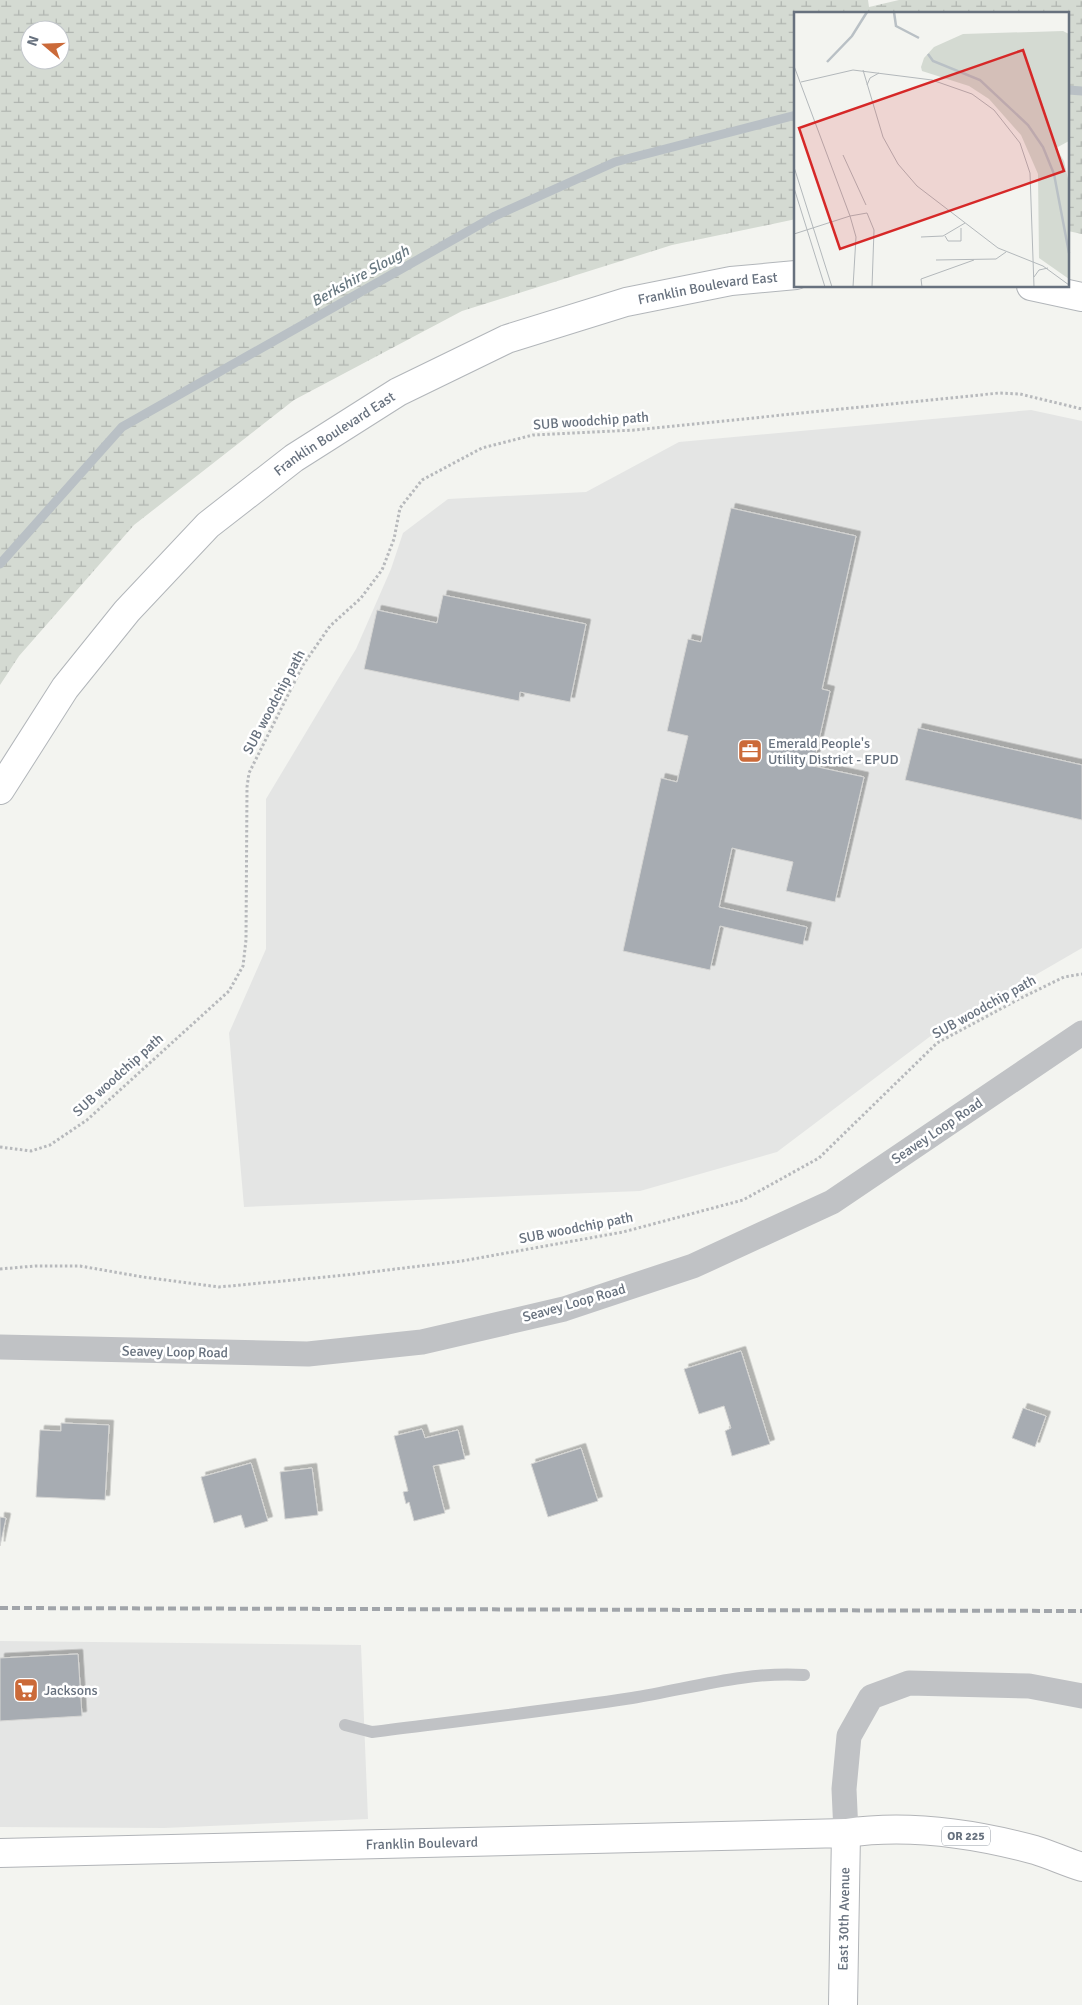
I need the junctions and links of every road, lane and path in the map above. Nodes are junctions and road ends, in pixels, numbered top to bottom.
1 (794, 275) edge
2 (1040, 288) edge
3 (1082, 297) edge
4 (1082, 409) edge
5 (0, 790) edge
6 (1082, 974) edge
7 (1082, 1033) edge
8 (0, 1147) edge
9 (0, 1269) edge
10 (0, 1347) edge
11 (804, 1675) dead end
12 (1082, 1696) edge
13 (344, 1725) dead end
14 (846, 1832) junction
15 (0, 1853) edge
16 (1082, 1867) edge
17 (843, 2005) edge

1 - 5 main road, Franklin Boulevard East
2 - 3 main road
4 - 8 path, SUB woodchip path
6 - 9 path, SUB woodchip path
7 - 10 street, Seavey Loop Road
11 - 13 lane
12 - 14 street
14 - 15 main road, Franklin Boulevard
14 - 16 main road, OR 225
14 - 17 main road, East 30th Avenue

